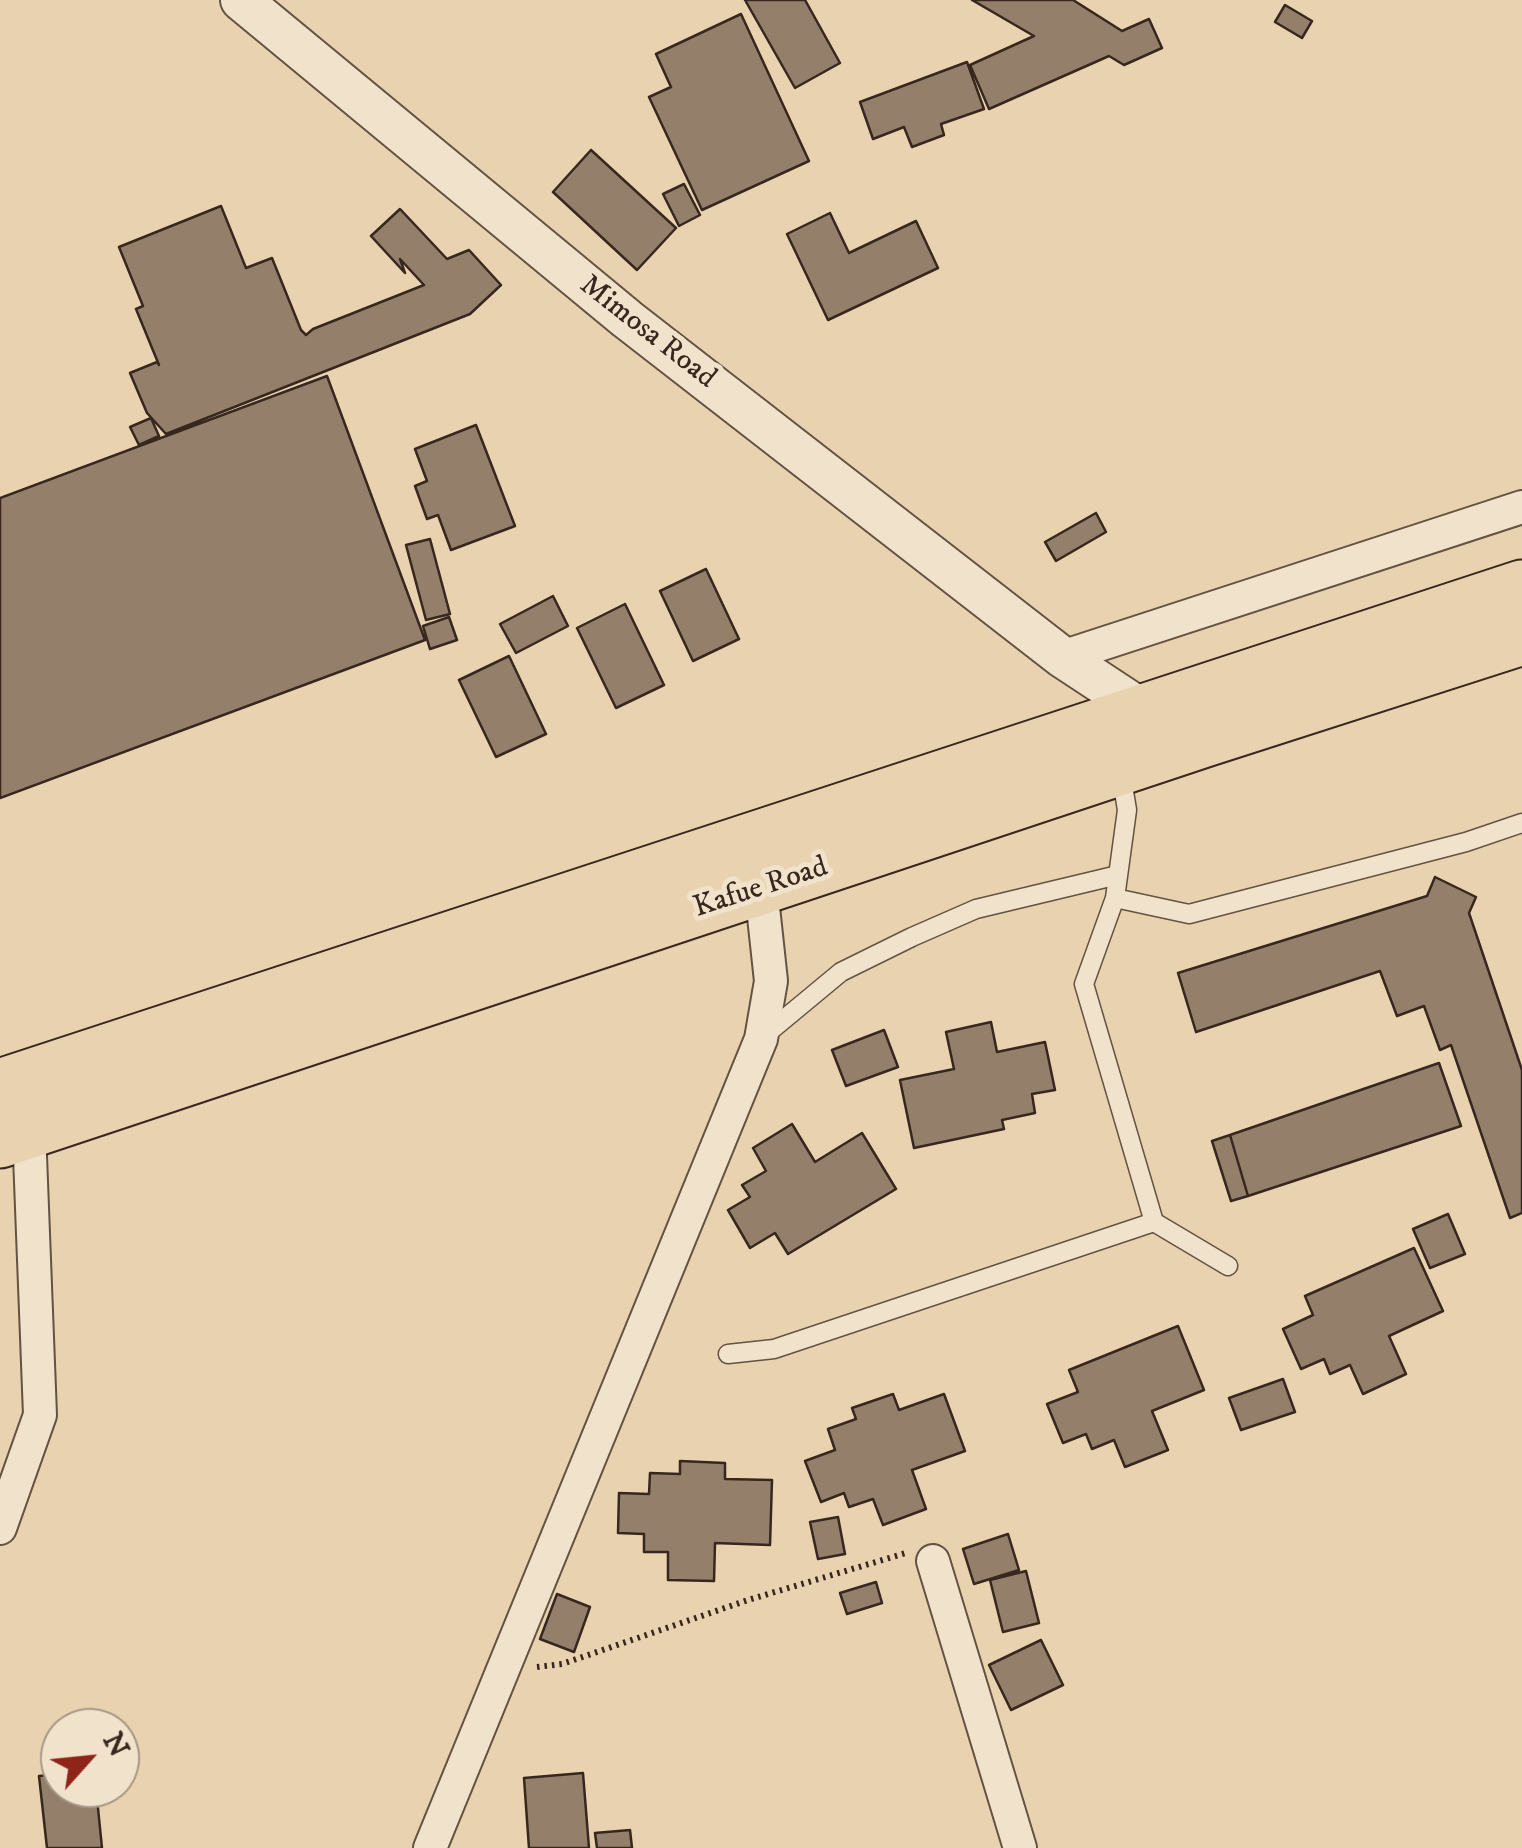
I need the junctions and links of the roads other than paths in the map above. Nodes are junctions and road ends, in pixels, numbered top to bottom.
1 (241, 0) edge
2 (1522, 507) edge
3 (1522, 588) edge
4 (1522, 637) edge
5 (1062, 657) junction
6 (1144, 711) junction
7 (1035, 746) junction
8 (1120, 767) junction
9 (1522, 823) edge
10 (1118, 875) junction
11 (761, 889) junction
12 (1115, 898) junction
13 (761, 1038) junction
14 (10, 1119) edge
15 (1154, 1222) junction
16 (1228, 1266) dead end
17 (728, 1354) dead end
18 (0, 1528) edge
19 (933, 1561) road end
20 (432, 1846) edge
21 (1020, 1848) edge

1 - 5 street, Mimosa Road
2 - 5 street
3 - 6 highway, Kafue Road
4 - 8 highway, Kafue Road
5 - 6 street, Mimosa Road
5 - 7 street
6 - 7 highway, Kafue Road
7 - 14 highway, Kafue Road
8 - 10 lane
8 - 11 highway, Kafue Road
9 - 12 lane
10 - 12 lane
10 - 13 lane
11 - 13 street
11 - 14 highway, Kafue Road
12 - 15 lane
13 - 20 street
14 - 18 street
15 - 16 lane
15 - 17 lane
19 - 21 street

